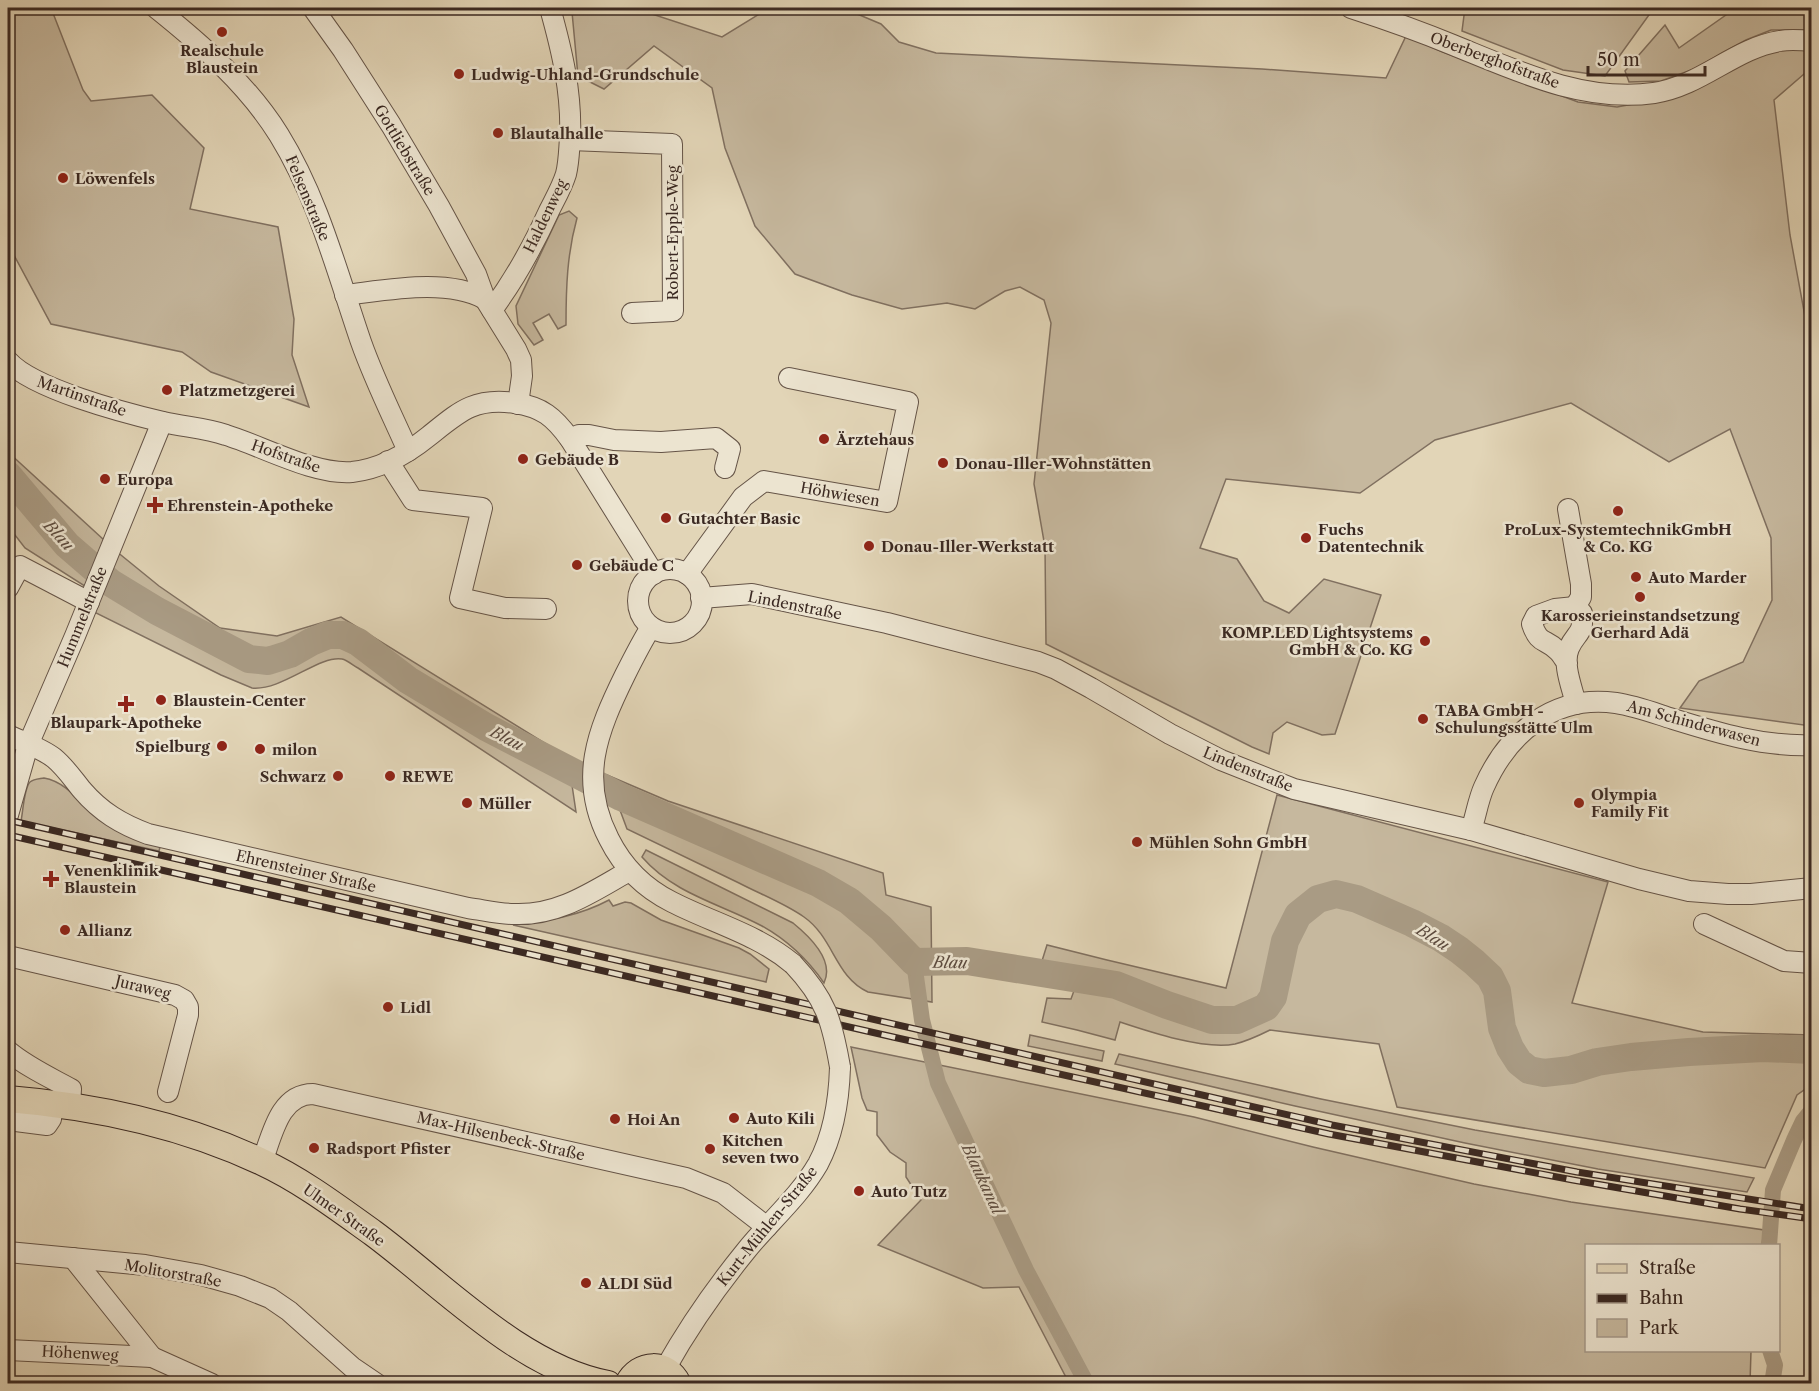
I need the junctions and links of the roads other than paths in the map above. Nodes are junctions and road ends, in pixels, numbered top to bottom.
1 (156, 8) edge
2 (313, 8) edge
3 (550, 8) edge
4 (1350, 8) edge
5 (1812, 41) edge
6 (570, 141) junction
7 (345, 295) junction
8 (489, 304) junction
9 (632, 313) dead end
10 (8, 361) edge
11 (789, 378) dead end
12 (518, 404) junction
13 (162, 422) junction
14 (570, 439) junction
15 (408, 451) junction
16 (388, 461) junction
17 (725, 468) dead end
18 (1568, 509) dead end
19 (654, 573) junction
20 (687, 574) junction
21 (8, 588) edge
22 (91, 595) junction
23 (702, 598) junction
24 (1575, 607) junction
25 (546, 609) dead end
26 (651, 627) junction
27 (1567, 663) junction
28 (1576, 704) junction
29 (8, 735) edge
30 (28, 745) junction
31 (1812, 745) edge
32 (8, 815) edge
33 (1472, 830) junction
34 (629, 871) junction
35 (1812, 888) edge
36 (1704, 924) dead end
37 (8, 956) edge
38 (1812, 963) edge
39 (8, 1051) edge
40 (168, 1092) dead end
41 (8, 1099) edge
42 (61, 1105) junction
43 (8, 1120) edge
44 (265, 1156) junction
45 (767, 1227) junction
46 (8, 1252) edge
47 (73, 1258) junction
48 (8, 1350) edge
49 (152, 1357) junction
50 (564, 1376) edge
51 (672, 1376) edge
52 (212, 1383) edge
53 (377, 1383) edge
54 (608, 1383) edge
55 (628, 1383) edge

1 - 7 street, Felsenstraße
2 - 8 street, Gottliebstraße
3 - 6 street, Haldenweg
4 - 5 street, Oberberghofstraße
6 - 8 street, Haldenweg
6 - 9 street, Robert-Epple-Weg
7 - 8 street
7 - 15 street
8 - 12 street
10 - 13 street, Martinstraße
11 - 20 street, Höhwiesen
12 - 14 street
12 - 15 street, Hofstraße
13 - 16 street, Hofstraße
13 - 22 street, Hummelstraße
14 - 17 street
14 - 19 street
15 - 16 street, Hofstraße
16 - 25 street
18 - 24 street
19 - 20 street
19 - 26 street
20 - 23 street
21 - 22 street
22 - 30 street, Hummelstraße
23 - 26 street
23 - 33 street, Lindenstraße
24 - 27 street
24 - 27 street
26 - 34 street, Kurt-Mühlen-Straße
27 - 28 street
28 - 31 street, Am Schinderwasen
28 - 33 street, Am Schinderwasen
29 - 30 street, Ehrensteiner Straße
30 - 32 street, Hummelstraße
30 - 34 street, Ehrensteiner Straße
33 - 35 street, Lindenstraße
34 - 45 street, Kurt-Mühlen-Straße, bridge
36 - 38 street
37 - 40 street, Juraweg
39 - 42 street
41 - 42 main road, Ulmer Straße
42 - 43 street
42 - 44 main road, Ulmer Straße
44 - 45 street, Max-Hilsenbeck-Straße
44 - 50 main road, Ulmer Straße
45 - 51 street, Kurt-Mühlen-Straße
46 - 47 street, Molitorstraße
47 - 49 street, Höhenweg
47 - 53 street, Molitorstraße
48 - 49 street, Höhenweg
49 - 52 street, Höhenweg
50 - 54 main road, Ulmer Straße
51 - 55 main road

